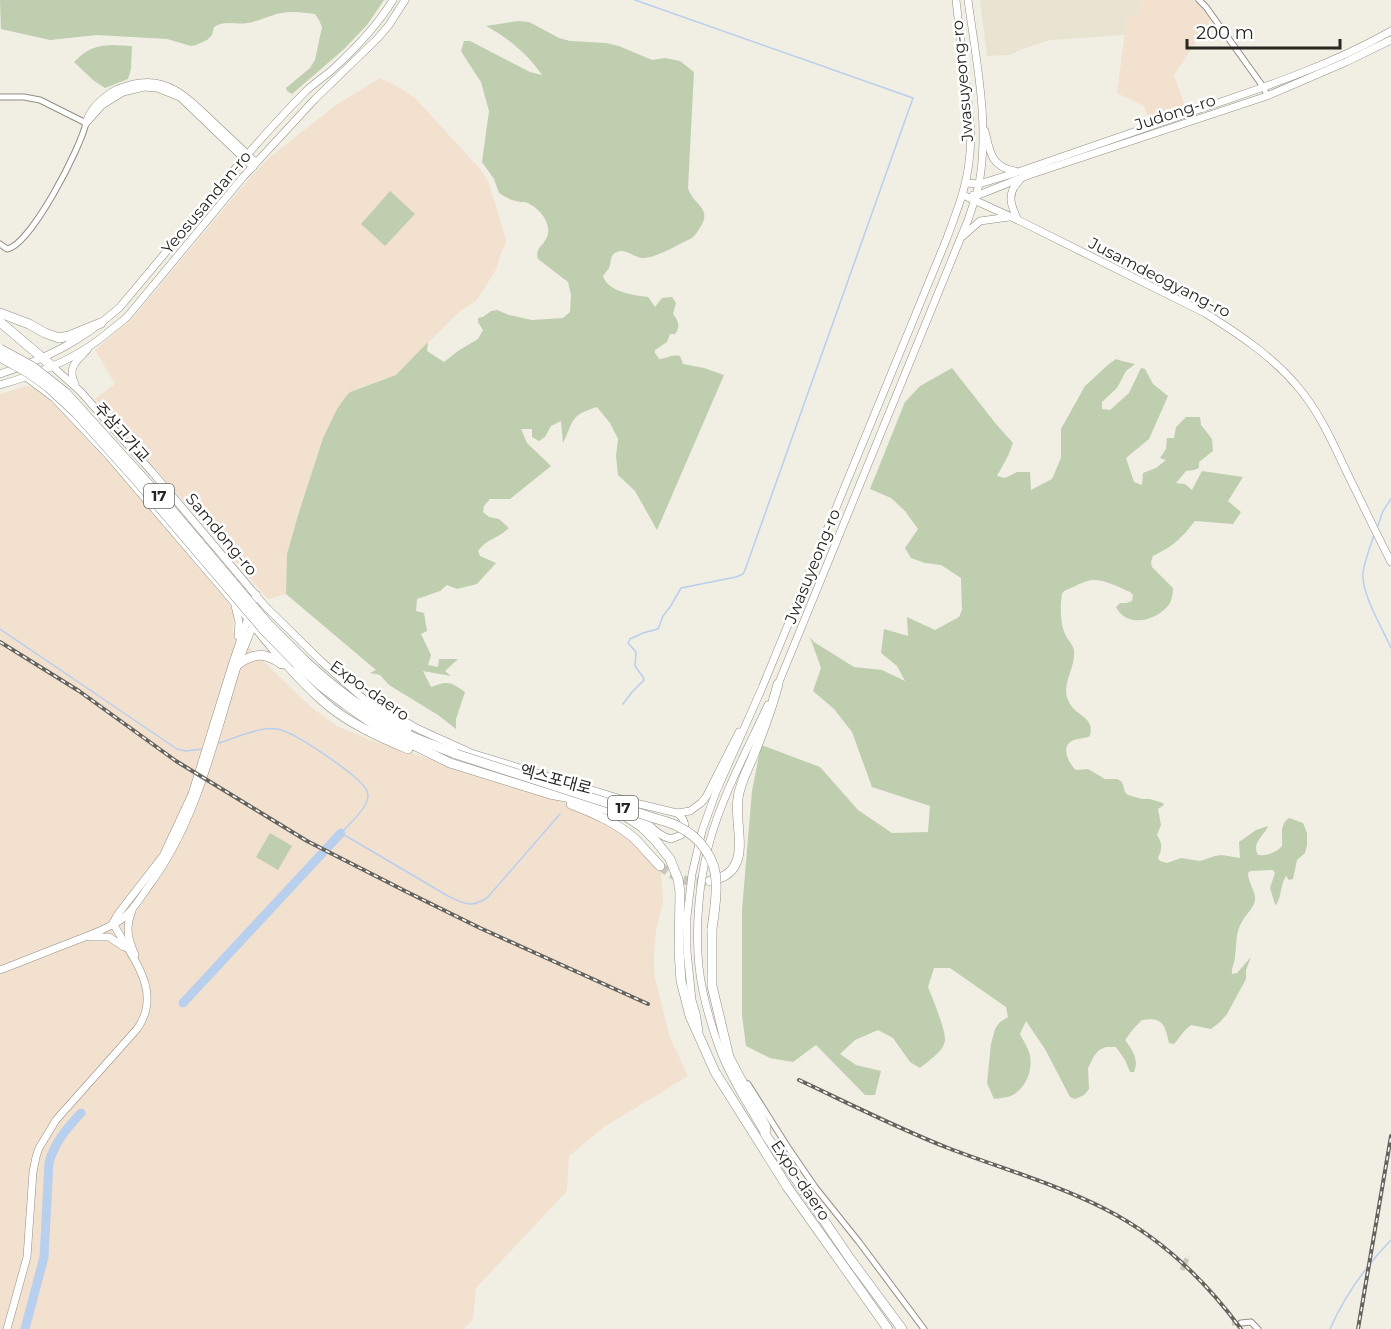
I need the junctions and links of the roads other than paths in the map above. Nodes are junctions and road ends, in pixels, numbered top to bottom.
1 (393, 0) edge
2 (405, 0) edge
3 (956, 0) edge
4 (968, 0) edge
5 (1199, 0) edge
6 (1391, 31) edge
7 (1391, 40) edge
8 (1264, 88) junction
9 (1268, 96) junction
10 (0, 97) edge
11 (982, 117) junction
12 (86, 123) junction
13 (246, 157) junction
14 (255, 165) junction
15 (1018, 172) junction
16 (1029, 175) junction
17 (966, 183) junction
18 (979, 184) junction
19 (963, 195) junction
20 (976, 198) junction
21 (1015, 218) junction
22 (959, 241) junction
23 (0, 244) edge
24 (0, 313) edge
25 (0, 322) edge
26 (101, 323) junction
27 (90, 346) junction
28 (0, 349) edge
29 (43, 358) junction
30 (0, 359) edge
31 (52, 366) junction
32 (14, 369) junction
33 (0, 374) edge
34 (27, 377) junction
35 (0, 385) edge
36 (80, 391) junction
37 (1391, 562) edge
38 (256, 594) junction
39 (233, 601) junction
40 (262, 602) junction
41 (250, 621) junction
42 (235, 663) junction
43 (298, 665) junction
44 (778, 684) junction
45 (352, 688) junction
46 (748, 721) junction
47 (426, 742) junction
48 (453, 759) junction
49 (550, 794) junction
50 (677, 813) junction
51 (624, 815) junction
52 (660, 866) tunnel mouth
53 (710, 881) tunnel mouth
54 (134, 906) junction
55 (113, 923) junction
56 (81, 938) junction
57 (128, 949) junction
58 (138, 966) junction
59 (0, 970) edge
60 (701, 1040) junction
61 (748, 1084) dead end
62 (767, 1121) junction
63 (765, 1134) junction
64 (1241, 1323) dead end
65 (7, 1329) edge
66 (888, 1329) edge
67 (902, 1329) edge
68 (924, 1329) edge
69 (1258, 1329) edge

1 - 13 street, Yeosusandan-ro
2 - 14 street, Yeosusandan-ro
3 - 17 street, Jwasuyeong-ro
4 - 11 street, Jwasuyeong-ro
5 - 8 street
6 - 8 street, Judong-ro
7 - 9 street, Judong-ro
8 - 9 street
8 - 15 street, Judong-ro
9 - 16 street, Judong-ro
10 - 12 street
11 - 15 street
11 - 18 street, Jwasuyeong-ro
12 - 13 street
12 - 23 street
13 - 14 street
13 - 26 street, Yeosusandan-ro
14 - 27 street, Yeosusandan-ro
15 - 18 street, Judong-ro
16 - 20 street, Judong-ro
16 - 21 street
17 - 18 street, Judong-ro
17 - 19 street, Jwasuyeong-ro
18 - 20 street, Jwasuyeong-ro
19 - 20 street, Judong-ro
19 - 46 street, Jwasuyeong-ro
20 - 21 street, Jusamdeogyang-ro
20 - 22 street, Jwasuyeong-ro
21 - 22 street
21 - 37 street, Jusamdeogyang-ro
22 - 44 street, Jwasuyeong-ro
24 - 26 highway
25 - 29 highway
26 - 29 street, Yeosusandan-ro
27 - 31 street, Yeosusandan-ro
27 - 36 street
28 - 43 highway, 주삼고가교 / 17, bridge
29 - 31 highway
29 - 32 street, Yeosusandan-ro
30 - 32 highway
30 - 43 highway, 주삼고가교 / 17, bridge
31 - 34 street, Yeosusandan-ro
31 - 36 street, Samdong-ro
32 - 33 street, Yeosusandan-ro
32 - 34 street
34 - 35 street, Yeosusandan-ro
34 - 39 street
36 - 38 street, Samdong-ro
38 - 40 street, Samdong-ro
38 - 41 street
39 - 41 street
39 - 42 street
40 - 41 street
40 - 45 street, Samdong-ro
41 - 42 street
41 - 43 highway
42 - 43 highway
42 - 54 street
42 - 55 street
43 - 47 highway, Expo-daero / 17
43 - 48 highway, 엑스포대로 / 17
44 - 53 highway
44 - 63 street, Jwasuyeong-ro
45 - 47 street
45 - 50 street
46 - 50 street
46 - 60 street, Jwasuyeong-ro
47 - 48 highway, Expo-daero / 17
48 - 49 highway, 엑스포대로 / 17
48 - 62 highway, 엑스포대로 / 17, bridge
49 - 51 highway, 엑스포대로 / 17
49 - 52 highway
50 - 51 street
51 - 60 highway, 엑스포대로 / 17
54 - 55 street
54 - 58 street
55 - 56 street
55 - 57 street
56 - 57 street
56 - 59 street
57 - 58 street
58 - 65 street
60 - 66 highway, Expo-daero / 17
61 - 62 street
62 - 63 highway, 엑스포대로 / 17
62 - 68 street
63 - 67 highway, Expo-daero / 17
64 - 69 street

